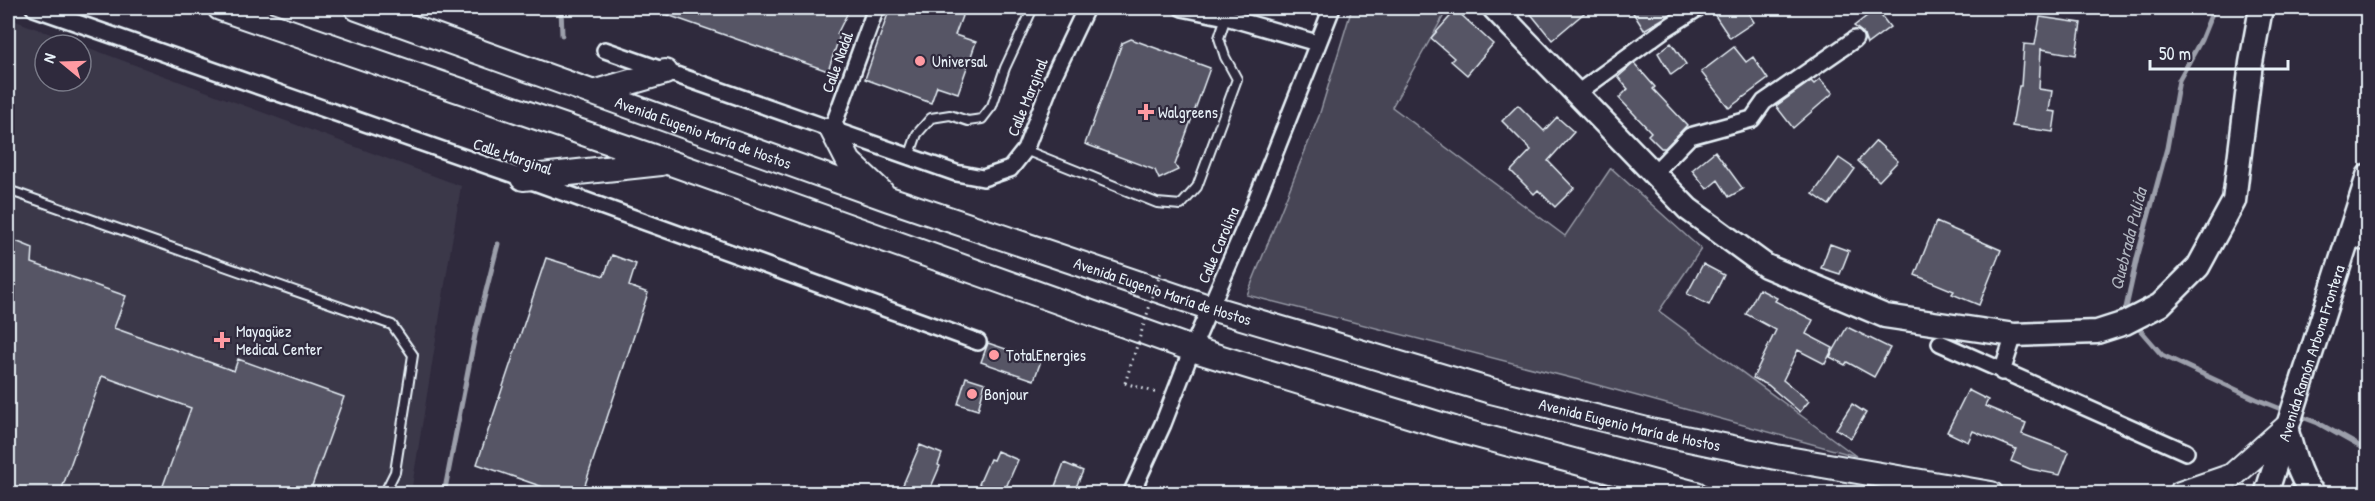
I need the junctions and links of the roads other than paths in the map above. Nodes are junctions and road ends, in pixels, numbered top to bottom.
1 (34, 8) edge
2 (220, 8) edge
3 (357, 8) edge
4 (876, 8) edge
5 (1033, 8) edge
6 (1086, 8) edge
7 (1182, 8) edge
8 (1332, 8) edge
9 (1494, 8) edge
10 (1698, 8) edge
11 (2261, 8) edge
12 (1226, 17) junction
13 (1855, 39) dead end
14 (1317, 43) junction
15 (605, 50) dead end
16 (665, 72) junction
17 (596, 92) junction
18 (1576, 94) junction
19 (832, 129) junction
20 (1025, 150) junction
21 (909, 156) junction
22 (668, 162) junction
23 (1653, 174) junction
24 (2367, 176) edge
25 (523, 178) junction
26 (8, 190) edge
27 (889, 200) junction
28 (2357, 243) edge
29 (1210, 308) junction
30 (2014, 335) junction
31 (978, 342) dead end
32 (1940, 343) dead end
33 (1192, 349) junction
34 (2002, 372) junction
35 (2286, 427) junction
36 (2186, 452) dead end
37 (384, 494) edge
38 (1131, 494) edge
39 (1696, 494) edge
40 (1991, 494) edge
41 (2180, 494) edge
42 (2266, 494) edge
43 (2314, 494) edge

1 - 25 street, Calle Marginal
2 - 22 highway
3 - 17 highway, Avenida Eugenio María de Hostos
4 - 19 street, Calle Nadal
5 - 21 lane
6 - 20 street, Calle Marginal
7 - 12 street
8 - 14 street, Calle Carolina
9 - 18 main road
10 - 18 street
11 - 30 main road
12 - 14 street
12 - 20 lane
13 - 23 street
14 - 29 street, Calle Carolina
15 - 16 street, Calle Marginal
16 - 17 highway
16 - 19 street, Calle Marginal
17 - 27 highway, Avenida Eugenio María de Hostos
18 - 23 main road
19 - 21 street, Calle Marginal
19 - 27 highway
20 - 21 street, Calle Marginal
22 - 25 highway
22 - 33 highway
23 - 30 main road
24 - 28 main road, Avenida Ramón Arbona Frontera
25 - 31 street, Calle Marginal
26 - 37 lane
27 - 29 highway, Avenida Eugenio María de Hostos
28 - 35 main road, Avenida Ramón Arbona Frontera
29 - 33 street, Calle Carolina
29 - 40 highway, Avenida Eugenio María de Hostos
30 - 34 street
32 - 34 street
33 - 38 street, Calle Carolina
33 - 39 highway
34 - 36 street
35 - 41 highway
35 - 42 main road, Avenida Ramón Arbona Frontera
35 - 43 main road

